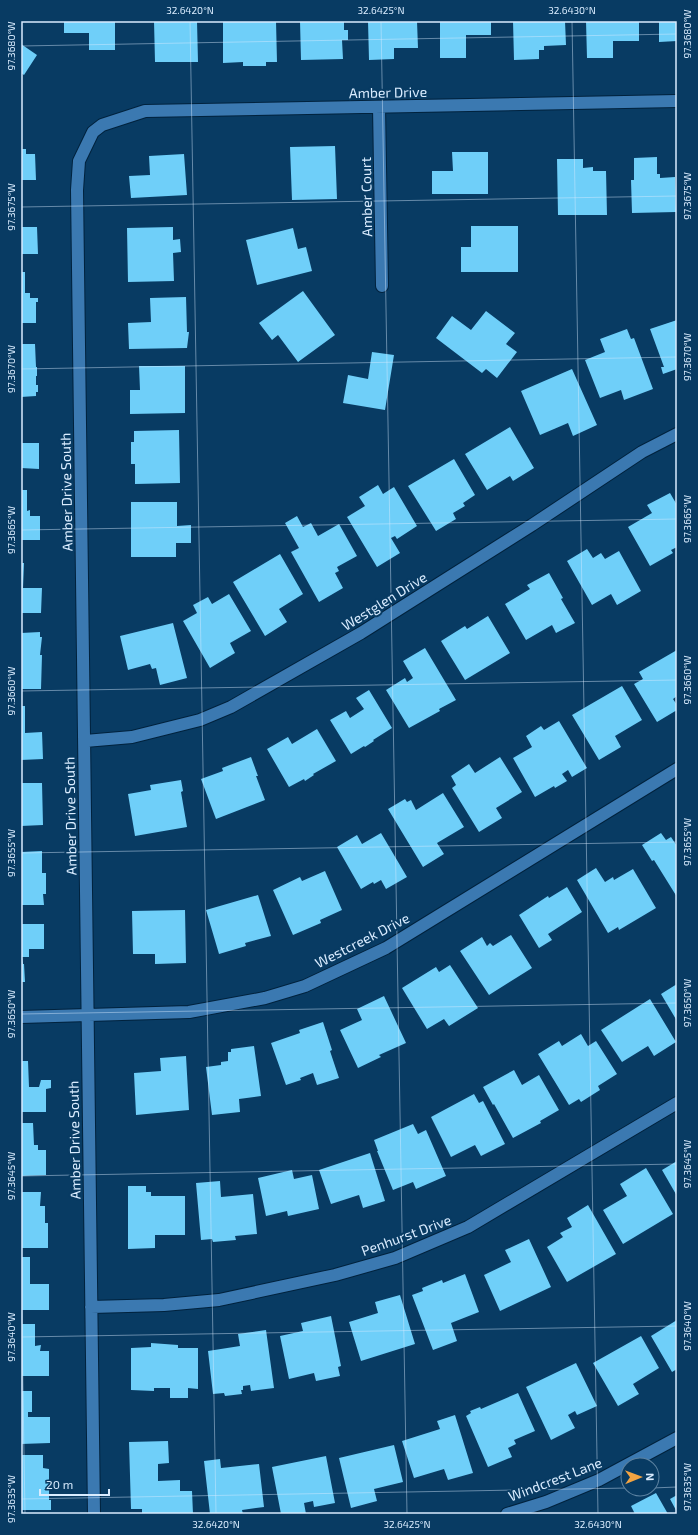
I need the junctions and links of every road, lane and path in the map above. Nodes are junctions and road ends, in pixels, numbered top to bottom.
1 (677, 101) edge
2 (379, 107) junction
3 (102, 125) joint
4 (382, 286) dead end
5 (677, 434) edge
6 (85, 741) junction
7 (677, 769) edge
8 (21, 1016) edge
9 (88, 1016) junction
10 (677, 1103) edge
11 (91, 1307) junction
12 (677, 1438) edge
13 (94, 1514) edge
14 (507, 1514) edge

1 - 2 street, Amber Drive
2 - 3 street, Amber Drive
2 - 4 street, Amber Court
3 - 6 street, Amber Drive South
5 - 6 street, Westglen Drive
6 - 9 street, Amber Drive South
7 - 9 street, Westcreek Drive
8 - 9 street, Westcreek Drive
9 - 11 street, Amber Drive South
10 - 11 street, Penhurst Drive
11 - 13 street, Amber Drive South
12 - 14 street, Windcrest Lane

